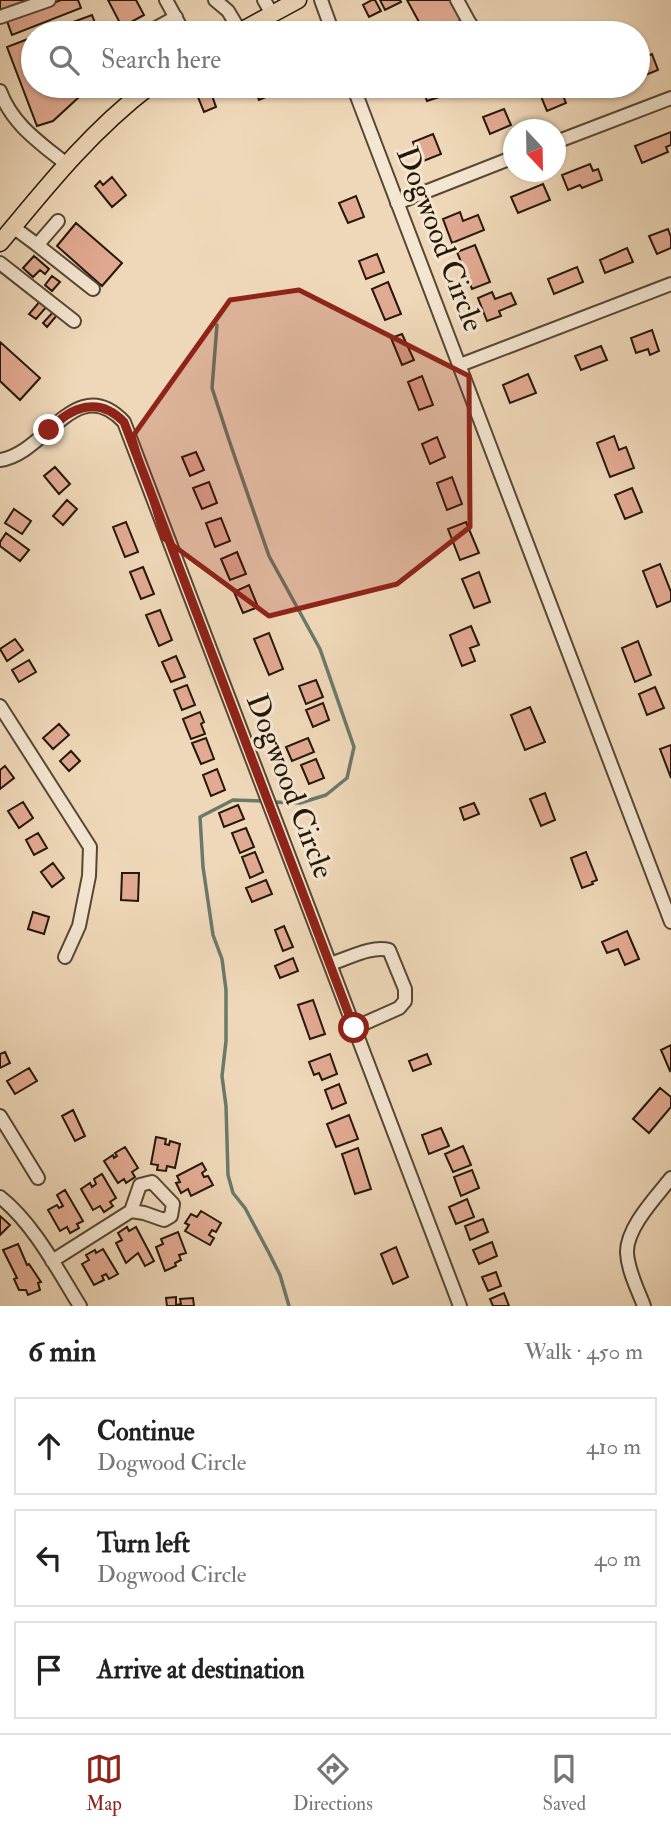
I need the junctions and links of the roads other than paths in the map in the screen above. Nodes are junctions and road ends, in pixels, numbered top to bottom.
1 (49, 0) edge
2 (166, 0) edge
3 (215, 0) edge
4 (298, 0) edge
5 (321, 0) edge
6 (457, 0) edge
7 (268, 7) edge
8 (0, 17) edge
9 (176, 17) junction
10 (168, 21) edge
11 (178, 21) edge
12 (233, 21) edge
13 (252, 21) edge
14 (329, 21) edge
15 (469, 21) edge
16 (0, 91) edge
17 (134, 98) edge
18 (358, 98) edge
19 (671, 98) edge
20 (566, 138) edge
21 (503, 162) edge
22 (65, 163) junction
23 (397, 203) junction
24 (58, 221) dead end
25 (13, 227) junction
26 (0, 243) edge
27 (36, 244) junction
28 (0, 263) edge
29 (671, 284) edge
30 (93, 289) dead end
31 (74, 321) dead end
32 (460, 365) junction
33 (0, 460) edge
34 (0, 706) edge
35 (671, 922) edge
36 (65, 957) dead end
37 (330, 964) junction
38 (354, 1028) junction
39 (0, 1116) edge
40 (38, 1178) dead end
41 (671, 1178) edge
42 (0, 1197) edge
43 (131, 1211) dead end
44 (52, 1261) junction
45 (80, 1306) edge
46 (460, 1306) edge
47 (644, 1306) edge

1 - 8 street
2 - 9 street
3 - 12 street
4 - 7 main road
5 - 14 street
6 - 15 street
7 - 13 main road
9 - 10 street
9 - 11 street
16 - 22 street
17 - 22 main road
18 - 23 street, Dogwood Circle
19 - 20 street
21 - 23 street
22 - 25 main road
23 - 32 street, Dogwood Circle
24 - 27 street
25 - 26 main road
25 - 27 street
27 - 30 street
28 - 31 street
29 - 32 street
32 - 35 street, Dogwood Circle
33 - 37 street, Dogwood Circle
34 - 36 street
37 - 38 street, Dogwood Circle
37 - 38 street
38 - 46 street, Dogwood Circle
39 - 40 street
41 - 47 street
42 - 44 street
43 - 44 street
44 - 45 street

